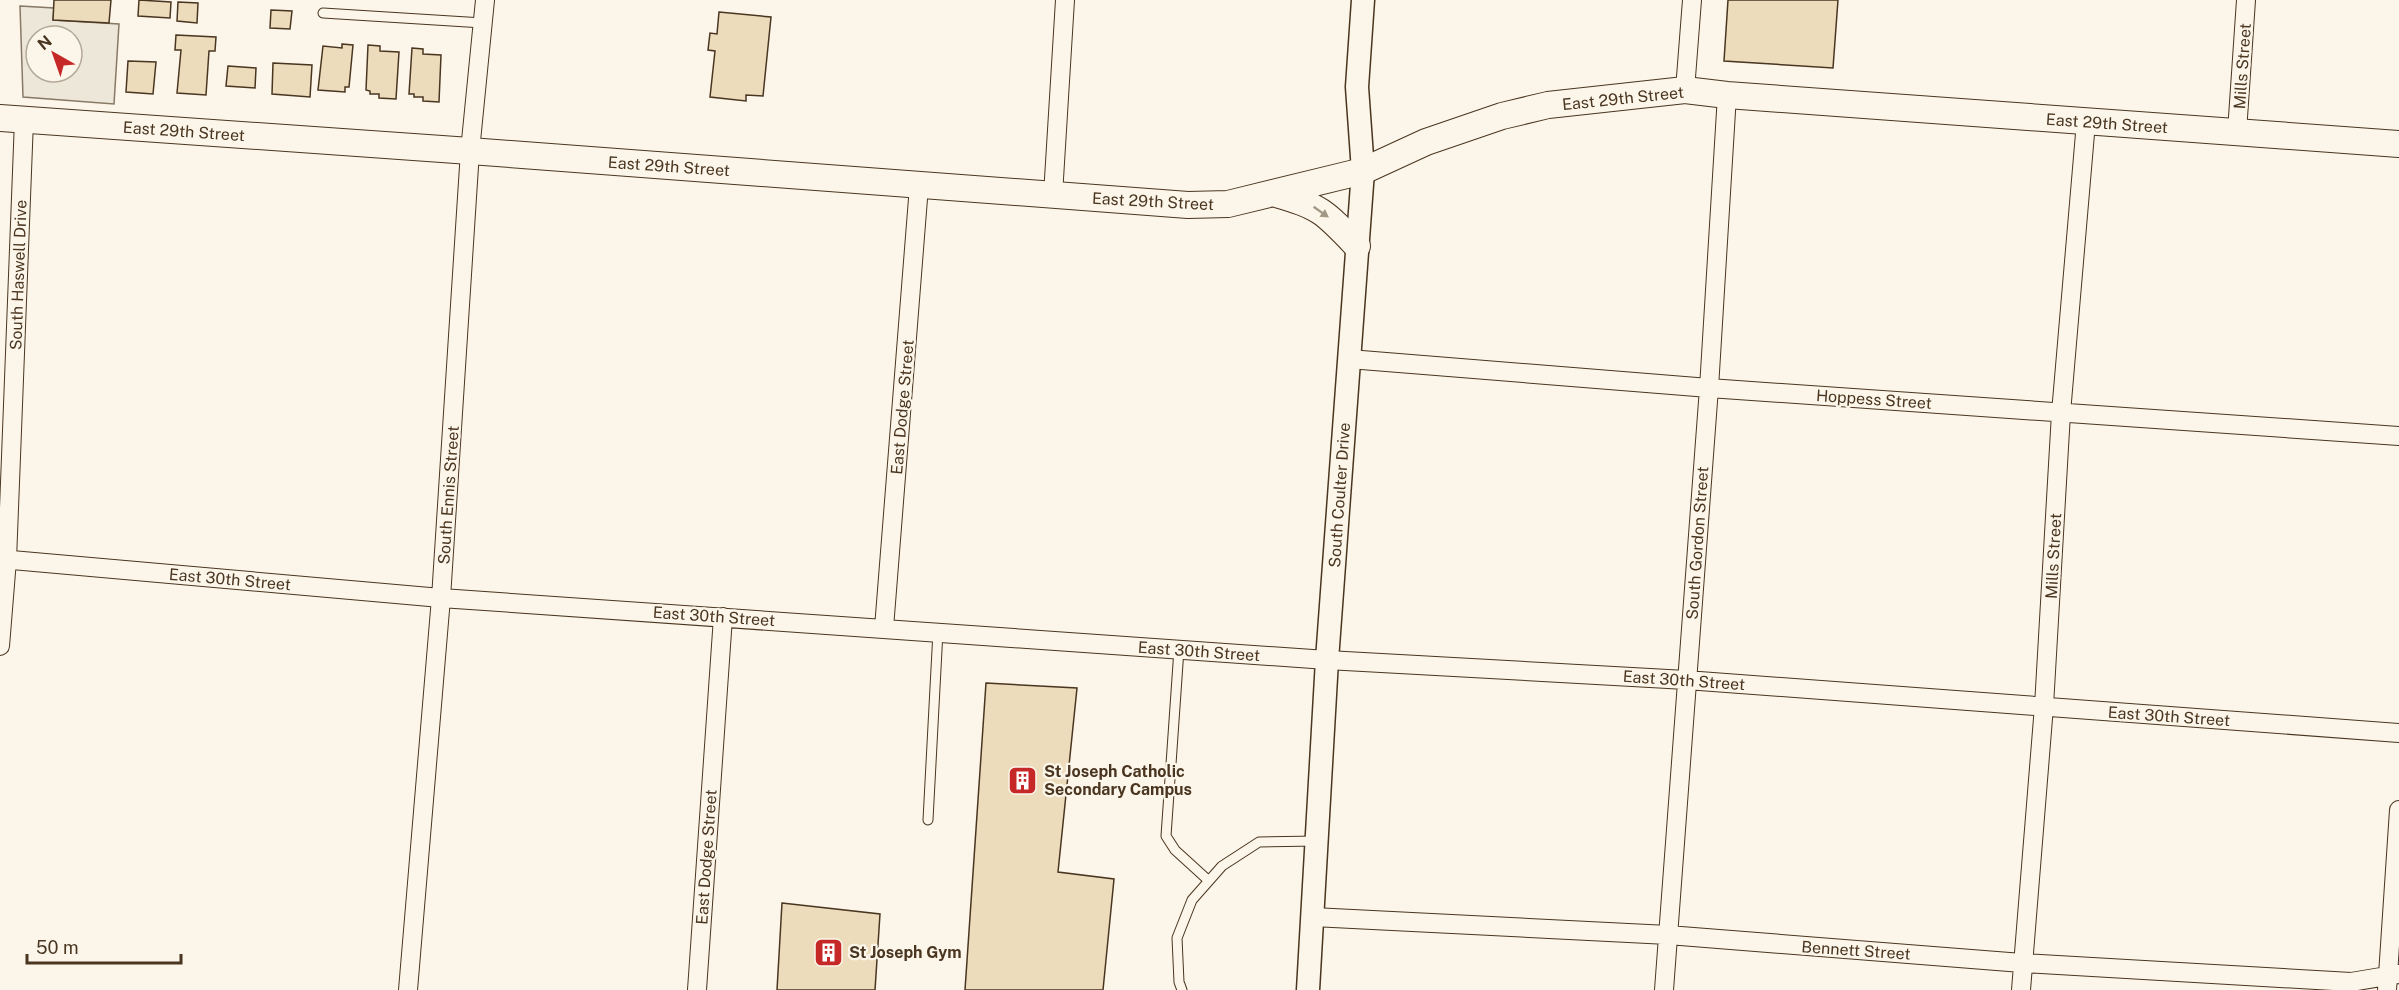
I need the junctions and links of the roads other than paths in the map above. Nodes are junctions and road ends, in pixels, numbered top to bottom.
1 (485, 0) edge
2 (1065, 0) edge
3 (1363, 0) edge
4 (1692, 0) edge
5 (2246, 0) edge
6 (323, 13) dead end
7 (483, 23) junction
8 (1685, 90) junction
9 (1726, 96) junction
10 (12, 119) edge
11 (2086, 122) junction
12 (2237, 132) junction
13 (2399, 144) edge
14 (470, 151) junction
15 (1363, 171) junction
16 (920, 186) junction
17 (1276, 194) junction
18 (1053, 195) junction
19 (1357, 246) junction
20 (1349, 359) junction
21 (1709, 388) junction
22 (2061, 413) junction
23 (2399, 436) edge
24 (3, 559) edge
25 (441, 598) junction
26 (723, 617) junction
27 (884, 627) junction
28 (938, 631) junction
29 (0, 646) edge
30 (1179, 649) junction
31 (1327, 660) junction
32 (1686, 680) junction
33 (2044, 706) junction
34 (2399, 733) edge
35 (2399, 810) edge
36 (928, 820) dead end
37 (1317, 841) junction
38 (1209, 881) junction
39 (1313, 917) junction
40 (1668, 935) junction
41 (2022, 963) junction
42 (2392, 980) edge
43 (408, 990) edge
44 (697, 990) edge
45 (1182, 990) edge
46 (1308, 990) edge
47 (1664, 990) edge
48 (2021, 990) edge

1 - 7 street, South Ennis Street
2 - 18 street
3 - 15 street, South Coulter Drive
4 - 8 street
5 - 12 street, Mills Street
6 - 7 lane
7 - 14 street, South Ennis Street
8 - 9 main road, East 29th Street
8 - 15 main road, East 29th Street
9 - 11 main road, East 29th Street
9 - 21 street, South Gordon Street
10 - 14 main road, East 29th Street
10 - 24 street, South Haswell Drive
11 - 12 main road, East 29th Street
11 - 22 street, Mills Street
12 - 13 main road, East 29th Street
14 - 16 main road, East 29th Street
14 - 25 street, South Ennis Street
15 - 17 main road, East 29th Street
15 - 19 street, South Coulter Drive
16 - 18 main road, East 29th Street
16 - 27 street, East Dodge Street
17 - 18 main road, East 29th Street
17 -> 19 main road
19 - 20 street, South Coulter Drive
20 - 21 street, Hoppess Street
20 - 31 street, South Coulter Drive
21 - 22 street, Hoppess Street
21 - 32 street, South Gordon Street
22 - 23 street, Hoppess Street
22 - 33 street, Mills Street
24 - 25 street, East 30th Street
24 - 29 street, South Haswell Drive
25 - 26 street, East 30th Street
25 - 43 street, South Ennis Street
26 - 27 street, East 30th Street
26 - 44 street, East Dodge Street
27 - 28 street, East 30th Street
28 - 30 street, East 30th Street
28 - 36 lane
30 - 31 street, East 30th Street
30 - 38 lane
31 - 32 street, East 30th Street
31 - 37 street, South Coulter Drive
32 - 33 street, East 30th Street
32 - 40 street, South Gordon Street
33 - 34 street, East 30th Street
33 - 41 street, Mills Street
35 - 42 street
37 - 38 lane
37 - 39 street, South Coulter Drive
38 - 45 lane
39 - 40 street, Bennett Street
39 - 46 street, South Coulter Drive
40 - 41 street, Bennett Street
40 - 47 street, South Gordon Street
41 - 42 street, Bennett Street
41 - 48 street, Mills Street

